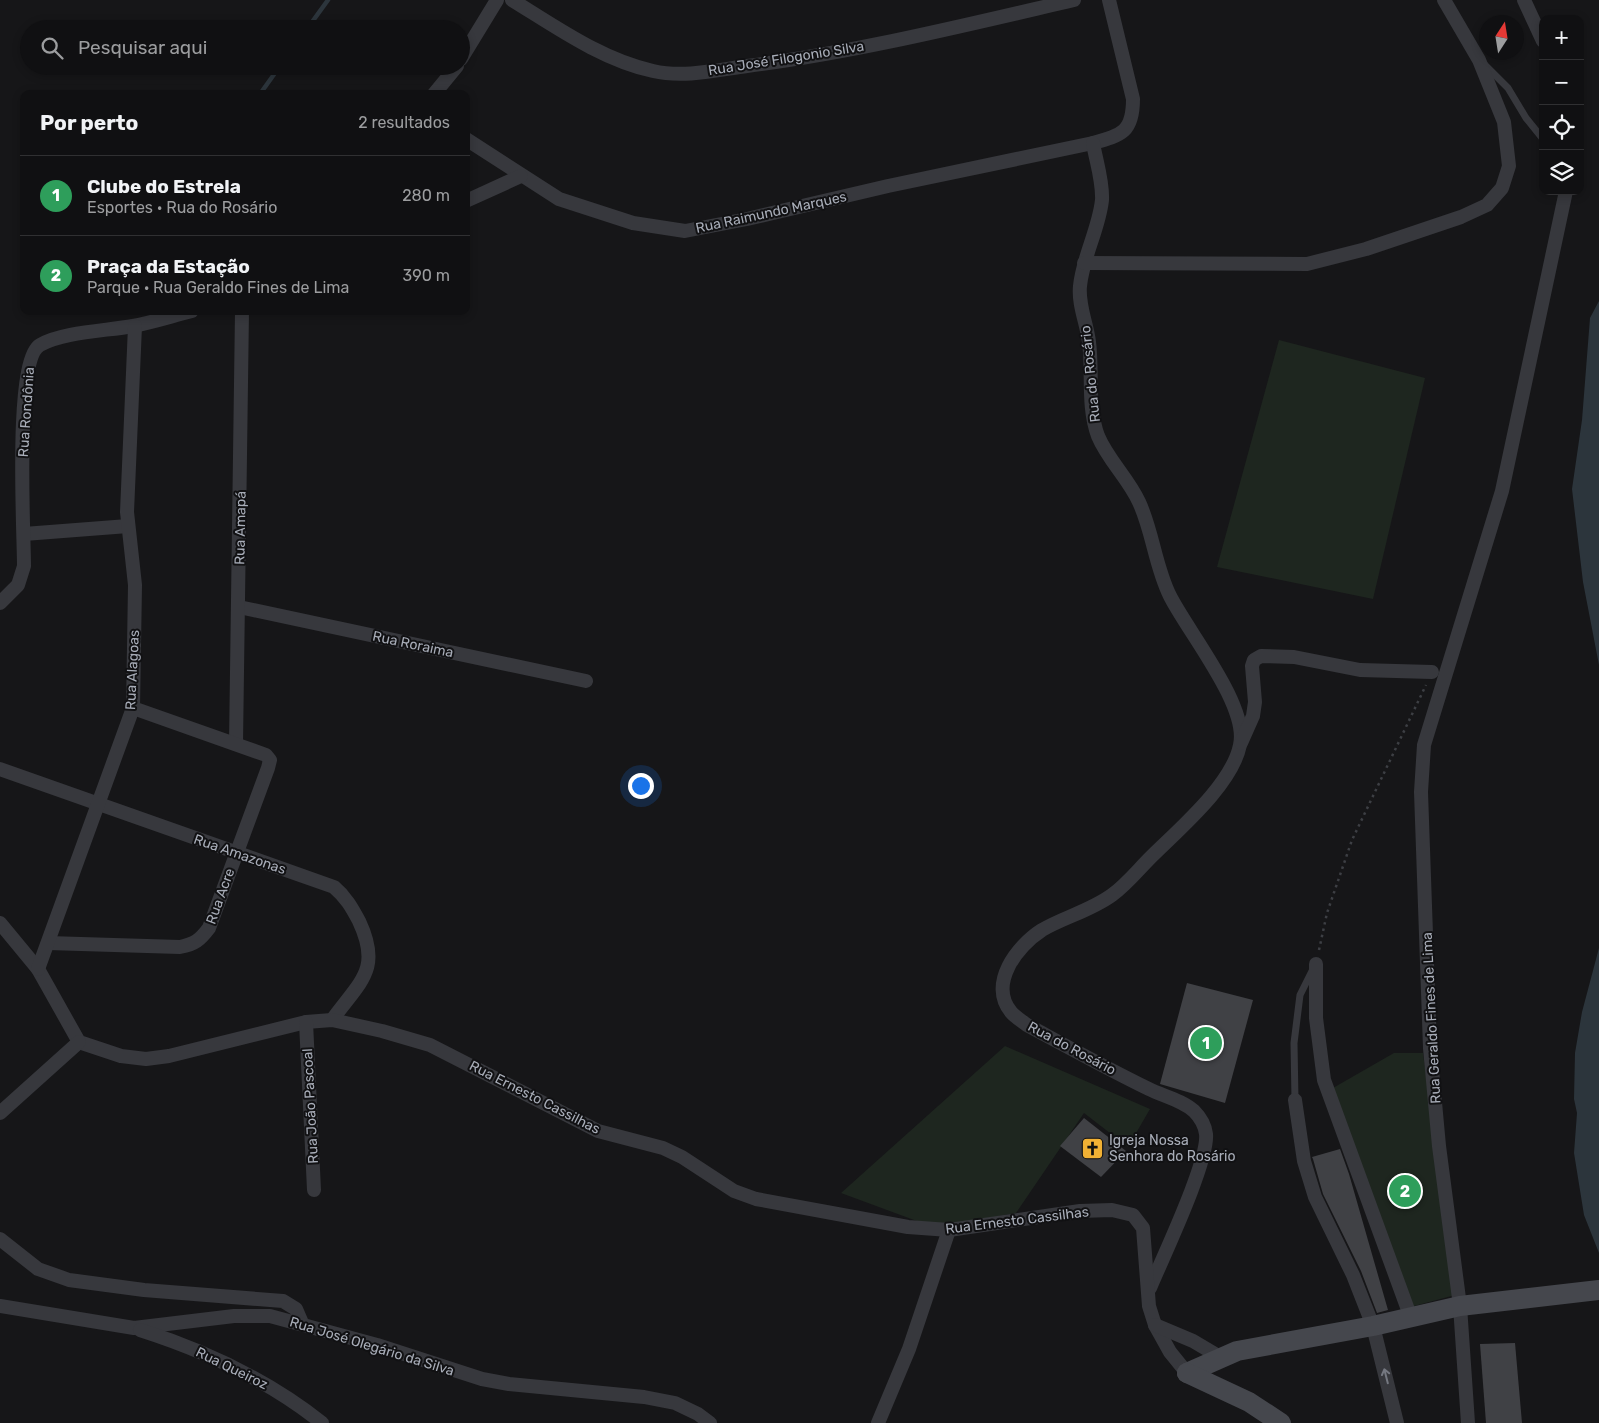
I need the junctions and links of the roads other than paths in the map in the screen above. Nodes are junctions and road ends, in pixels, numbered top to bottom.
1 (498, 0) edge
2 (512, 0) edge
3 (1074, 0) edge
4 (1108, 0) edge
5 (1444, 0) edge
6 (1524, 0) edge
7 (1539, 32) edge
8 (470, 45) edge
9 (1479, 60) junction
10 (450, 75) edge
11 (437, 90) edge
12 (1539, 134) edge
13 (470, 143) edge
14 (1092, 143) junction
15 (521, 176) junction
16 (1565, 195) edge
17 (470, 199) edge
18 (1084, 263) junction
19 (177, 315) edge
20 (242, 315) edge
21 (135, 326) junction
22 (128, 526) junction
23 (24, 534) junction
24 (0, 603) edge
25 (239, 608) junction
26 (1432, 672) road end
27 (586, 681) dead end
28 (133, 708) junction
29 (236, 744) junction
30 (1241, 744) junction
31 (0, 769) edge
32 (99, 804) junction
33 (236, 853) junction
34 (0, 923) edge
35 (48, 943) junction
36 (1316, 964) joint
37 (38, 969) junction
38 (332, 1020) junction
39 (306, 1022) junction
40 (79, 1042) junction
41 (1295, 1100) joint
42 (0, 1113) edge
43 (314, 1190) dead end
44 (949, 1230) junction
45 (0, 1238) edge
46 (1149, 1289) junction
47 (1599, 1290) edge
48 (0, 1306) edge
49 (1460, 1306) junction
50 (1411, 1318) junction
51 (302, 1323) junction
52 (1155, 1325) junction
53 (1373, 1326) junction
54 (134, 1328) junction
55 (1220, 1357) junction
56 (1187, 1373) junction
57 (322, 1423) edge
58 (710, 1423) edge
59 (878, 1423) edge
60 (1281, 1423) edge
61 (1397, 1423) edge
62 (1468, 1423) edge

1 - 8 street
2 - 3 street, Rua José Filogonio Silva
4 - 14 street
5 - 9 street
6 - 7 street
9 - 12 lane
9 - 18 street
10 - 11 street
13 - 15 street, Rua Raimundo Marques
14 - 15 street, Rua Raimundo Marques
14 - 18 street, Rua do Rosário
15 - 17 street
16 - 49 street, Rua Geraldo Fines de Lima
18 - 30 street, Rua do Rosário
19 - 21 street, Rua Rondônia
20 - 25 street, Rua Amapá
21 - 22 street, Rua Alagoas
21 - 23 street, Rua Rondônia
22 - 23 street
22 - 28 street, Rua Alagoas
23 - 24 street, Rua Rondônia
25 - 27 street, Rua Roraima
25 - 29 street, Rua Amapá
26 - 30 street, Rua do Rosário
28 - 29 street, Rua Acre
28 - 32 street, Rua Alagoas
29 - 33 street, Rua Acre
30 - 46 street, Rua do Rosário
31 - 32 street, Rua Amazonas
32 - 33 street, Rua Amazonas
32 - 35 street, Rua Alagoas
33 - 35 street, Rua Acre
33 - 38 street, Rua Amazonas
34 - 37 street
35 - 37 street, Rua Alagoas
36 - 41 lane
36 - 50 street
37 - 40 street
38 - 39 street, Rua Ernesto Cassilhas
38 - 44 street, Rua Ernesto Cassilhas
39 - 40 street, Rua Ernesto Cassilhas
39 - 43 street, Rua João Pascoal
40 - 42 street
41 - 53 street
44 - 46 street, Rua Ernesto Cassilhas
44 - 59 street
45 - 51 street
46 - 52 street, Rua Ernesto Cassilhas
47 - 49 main road
48 - 54 street, Rua José Olegário da Silva
49 - 50 main road
49 - 62 street, Rua Geraldo Fines de Lima
50 - 53 main road
51 - 54 street, Rua José Olegário da Silva
51 - 58 street, Rua José Olegário da Silva
52 - 55 street
52 - 56 street, Rua Ernesto Cassilhas
53 - 55 main road
61 -> 53 street
54 - 57 street, Rua Queiroz
55 - 56 main road
56 - 60 main road

